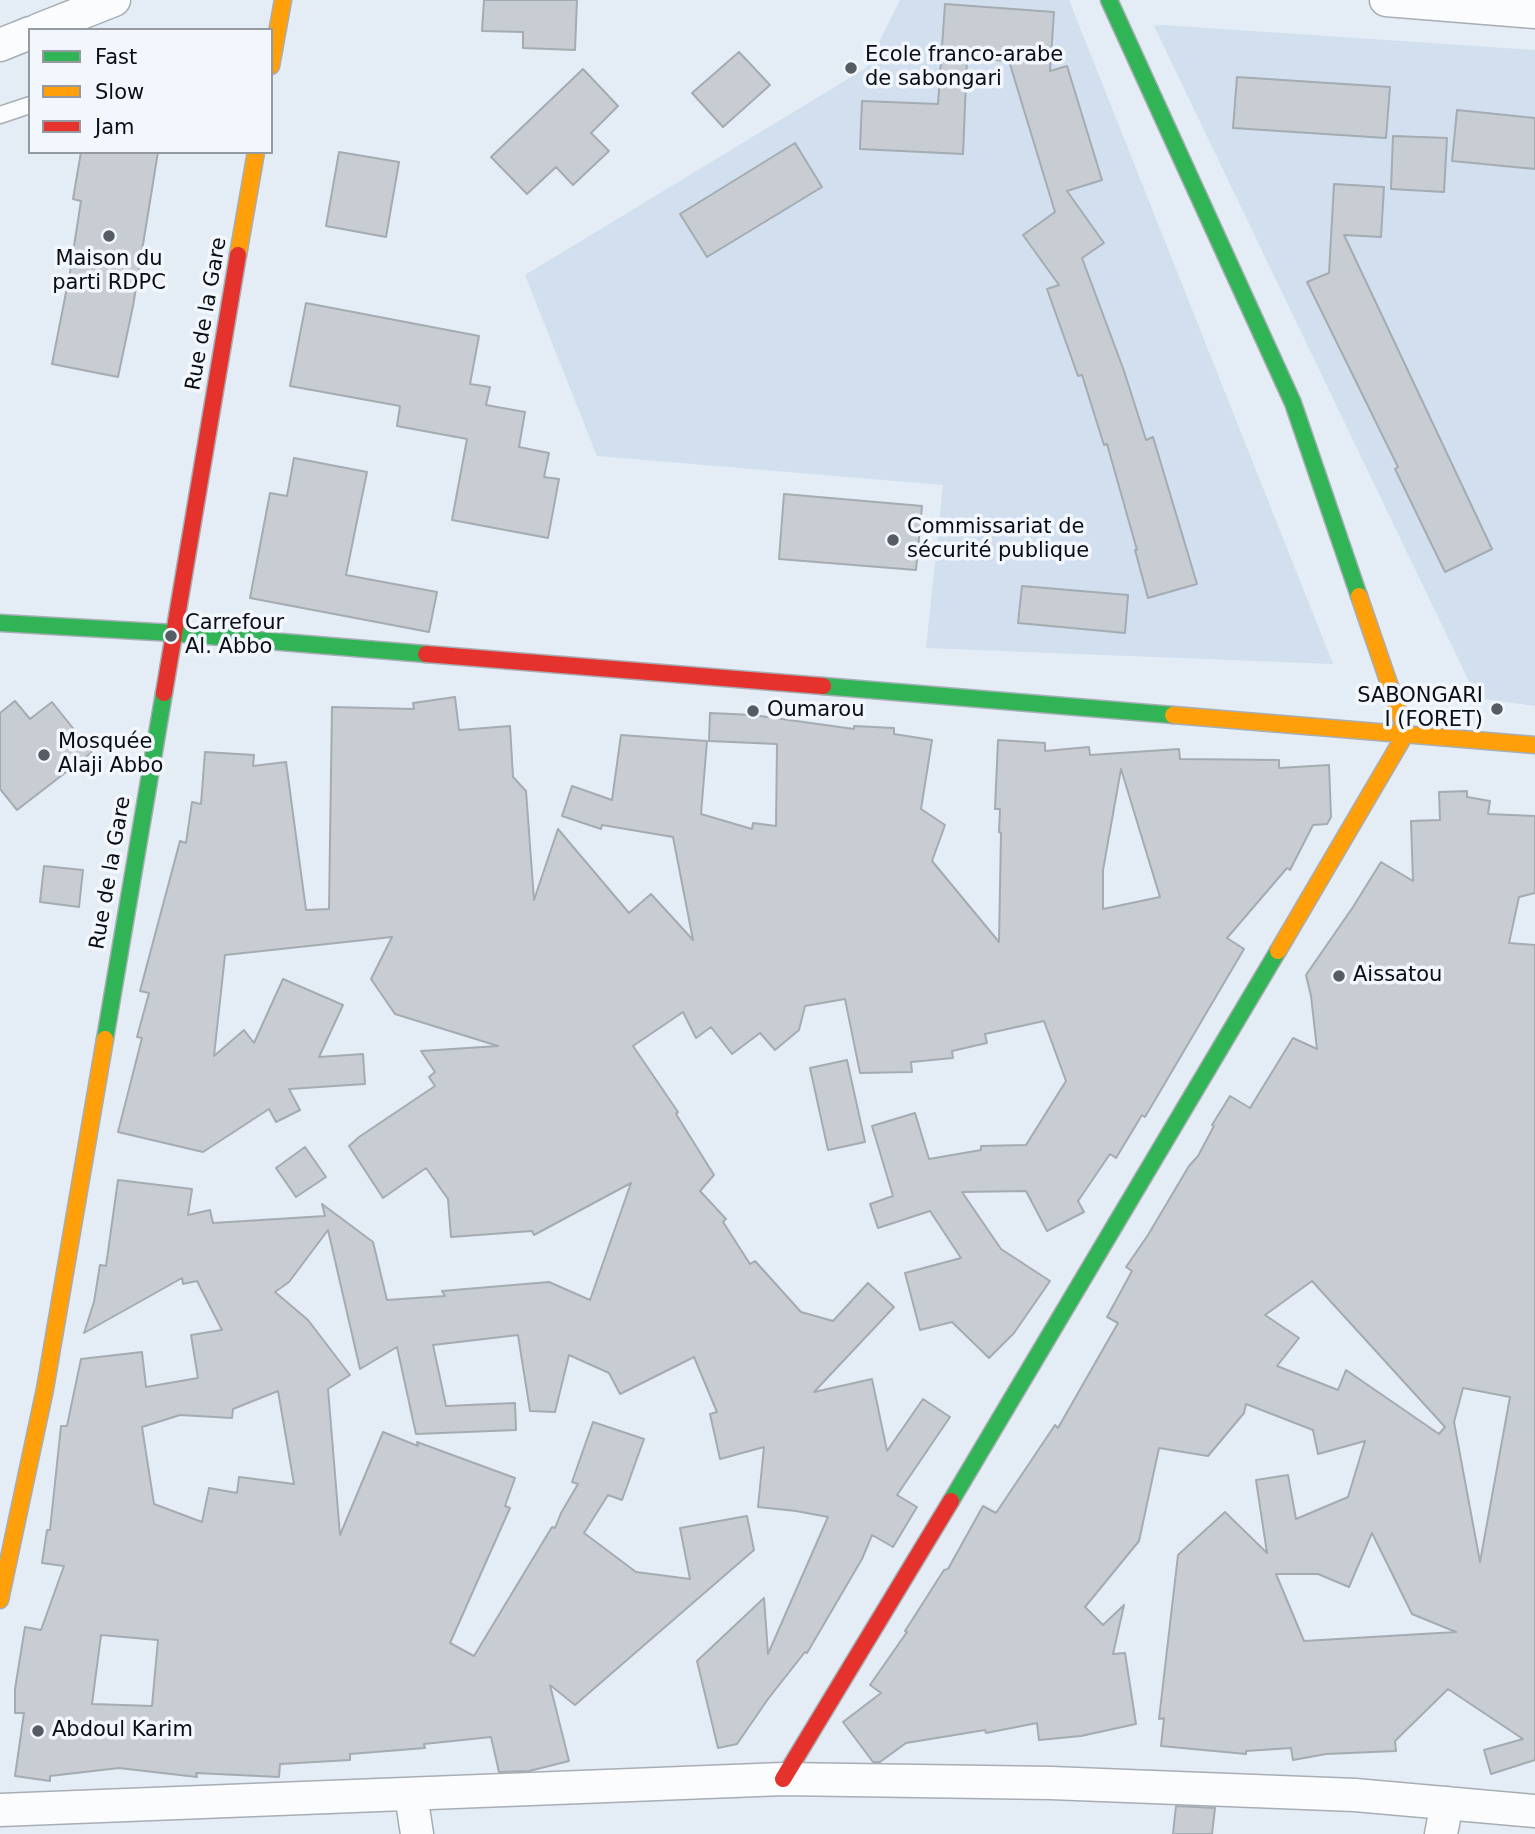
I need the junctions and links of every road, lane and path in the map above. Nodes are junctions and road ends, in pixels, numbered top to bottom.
1 (114, 0) edge
2 (283, 0) edge
3 (1109, 0) edge
4 (1386, 0) edge
5 (1535, 12) edge
6 (43, 28) edge
7 (274, 29) edge
8 (28, 34) edge
9 (0, 45) edge
10 (28, 106) edge
11 (0, 115) edge
12 (256, 154) edge
13 (0, 623) edge
14 (173, 633) junction
15 (1406, 733) junction
16 (1535, 745) edge
17 (0, 1600) edge
18 (783, 1779) junction
19 (411, 1795) junction
20 (1447, 1803) junction
21 (0, 1811) edge
22 (1535, 1811) edge
23 (417, 1834) edge
24 (1441, 1834) edge

1 - 6 street
2 - 7 street
3 - 15 street
4 - 5 street
8 - 9 street
10 - 11 lane
12 - 14 street, Rue de la Gare
13 - 14 street
14 - 15 street
14 - 17 street, Rue de la Gare
15 - 16 street
15 - 18 street
18 - 19 street
18 - 20 street
19 - 21 street
19 - 23 street
20 - 22 street
20 - 24 street

